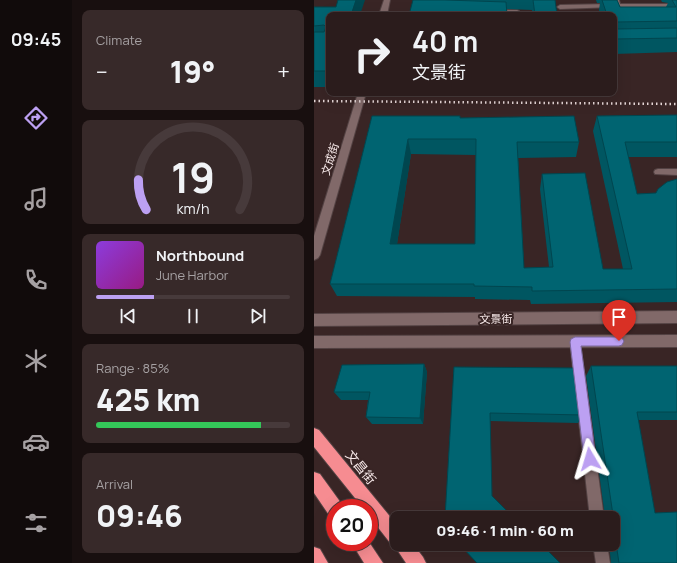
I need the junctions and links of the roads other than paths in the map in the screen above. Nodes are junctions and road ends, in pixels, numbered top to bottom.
1 (386, 0) edge
2 (655, 0) edge
3 (617, 3) edge
4 (658, 6) junction
5 (677, 6) edge
6 (560, 7) dead end
7 (384, 12) edge
8 (488, 12) edge
9 (517, 12) edge
10 (361, 96) edge
11 (658, 172) dead end
12 (677, 172) edge
13 (314, 255) edge
14 (677, 317) edge
15 (314, 320) edge
16 (677, 340) edge
17 (314, 342) edge
18 (575, 342) junction
19 (314, 435) edge
20 (314, 480) edge
21 (328, 499) edge
22 (596, 511) edge
23 (390, 529) edge
24 (365, 551) edge
25 (408, 551) edge
26 (601, 551) edge
27 (314, 555) edge
28 (319, 563) edge
29 (374, 563) edge
30 (417, 563) edge
31 (603, 563) edge

1 - 7 main road
2 - 4 lane
3 - 4 lane
3 - 6 lane
4 - 5 lane
8 - 9 lane
10 - 13 main road, 文成街
11 - 12 lane
14 - 15 main road, 文景街
16 - 18 main road, 文景街
17 - 18 main road, 文景街
18 - 22 lane
19 - 23 highway, 文昌街
20 - 21 highway
24 - 29 highway
25 - 30 highway
26 - 31 lane
27 - 28 highway

